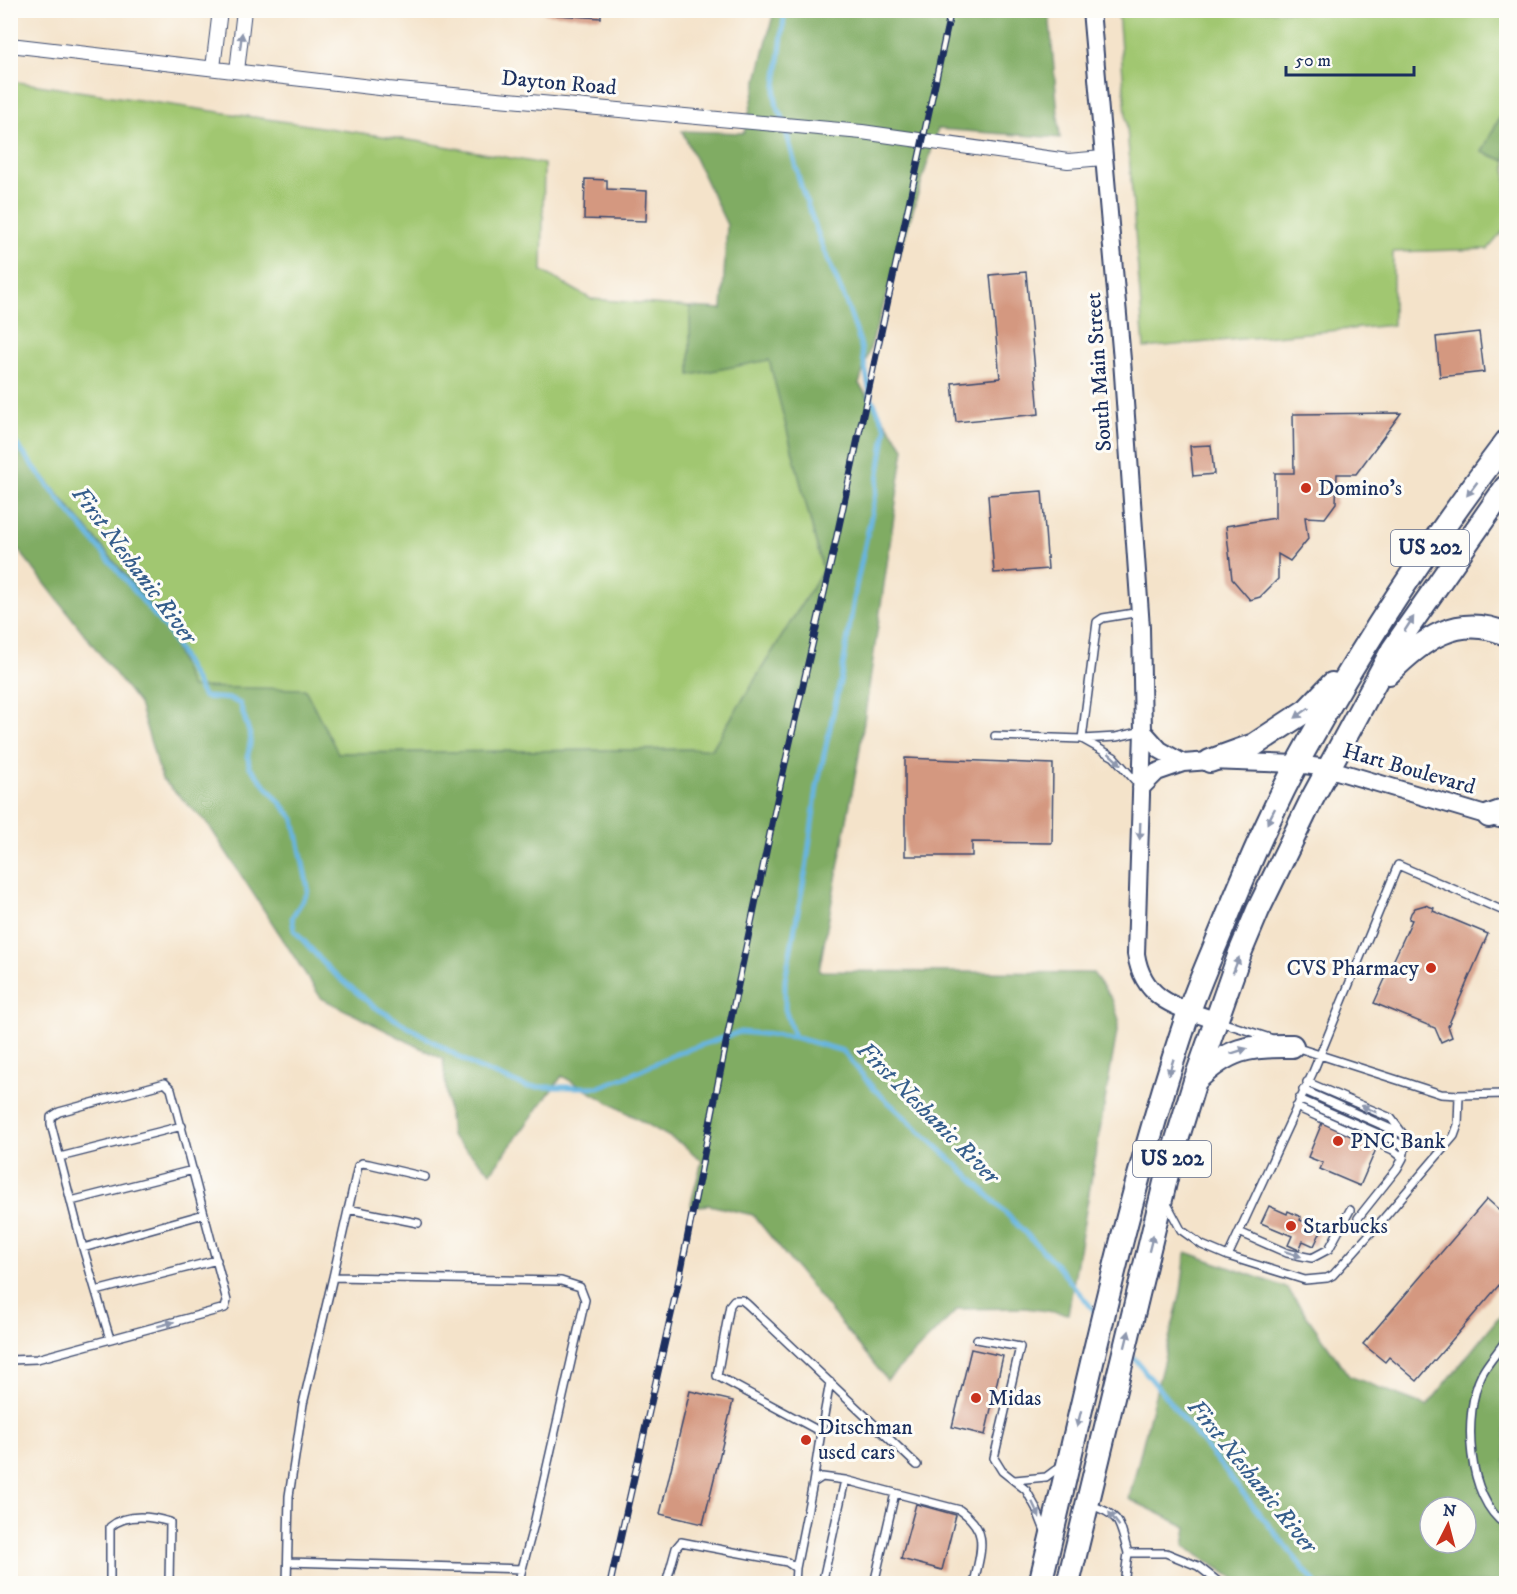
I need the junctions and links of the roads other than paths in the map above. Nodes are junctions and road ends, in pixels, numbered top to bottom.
1 (220, 10) edge
2 (244, 10) edge
3 (1091, 10) edge
4 (10, 45) edge
5 (213, 68) junction
6 (237, 71) junction
7 (1103, 158) junction
8 (1506, 442) edge
9 (1506, 487) edge
10 (1140, 612) junction
11 (1506, 634) edge
12 (1358, 657) junction
13 (1369, 693) junction
14 (1143, 731) junction
15 (995, 736) dead end
16 (1082, 739) junction
17 (1210, 761) junction
18 (1183, 763) junction
19 (1297, 764) junction
20 (1328, 768) junction
21 (1141, 788) junction
22 (1501, 815) edge
23 (1506, 912) edge
24 (1189, 1011) junction
25 (1215, 1020) junction
26 (1292, 1046) junction
27 (1320, 1056) junction
28 (1195, 1081) junction
29 (1307, 1082) junction
30 (1303, 1090) junction
31 (1506, 1094) edge
32 (1459, 1095) junction
33 (1299, 1100) junction
34 (1296, 1107) junction
35 (182, 1126) junction
36 (1403, 1134) junction
37 (1405, 1148) junction
38 (60, 1157) junction
39 (1403, 1158) junction
40 (193, 1170) junction
41 (425, 1177) dead end
42 (1163, 1194) junction
43 (71, 1201) junction
44 (348, 1209) junction
45 (1350, 1210) dead end
46 (204, 1214) junction
47 (1358, 1218) dead end
48 (418, 1223) dead end
49 (1239, 1232) junction
50 (83, 1248) junction
51 (1228, 1256) junction
52 (217, 1260) junction
53 (333, 1277) junction
54 (96, 1291) junction
55 (10, 1293) edge
56 (10, 1311) edge
57 (110, 1339) junction
58 (977, 1339) dead end
59 (1506, 1340) edge
60 (10, 1360) edge
61 (830, 1382) junction
62 (822, 1432) junction
63 (1068, 1461) junction
64 (917, 1464) dead end
65 (845, 1480) junction
66 (1015, 1480) junction
67 (813, 1483) junction
68 (895, 1493) junction
69 (1087, 1504) junction
70 (1506, 1526) edge
71 (1049, 1545) junction
72 (1128, 1553) junction
73 (288, 1562) junction
74 (796, 1568) junction
75 (522, 1569) junction
76 (110, 1584) edge
77 (169, 1584) edge
78 (287, 1584) edge
79 (518, 1584) edge
80 (666, 1584) edge
81 (795, 1584) edge
82 (822, 1584) edge
83 (874, 1584) edge
84 (974, 1584) edge
85 (1040, 1584) edge
86 (1068, 1584) edge
87 (1124, 1584) edge
88 (1221, 1584) edge

1 - 5 street
6 -> 2 street
3 - 7 street, South Main Street
4 - 5 street, Dayton Road
5 - 6 street, Dayton Road
6 - 7 street, Dayton Road
7 - 10 street, South Main Street
8 -> 12 highway, US 202
13 -> 9 highway, US 202
10 - 14 street, South Main Street
10 - 16 lane
11 - 13 highway
12 -> 17 highway
12 - 19 highway, US 202
13 - 20 highway, US 202
14 - 16 lane
14 - 18 street
14 - 21 street, South Main Street
15 - 16 lane
16 -> 21 lane
17 - 18 street
17 - 19 street
18 - 21 street
19 - 20 street, Hart Boulevard
19 -> 24 highway, US 202
20 - 22 street, Hart Boulevard
25 -> 20 highway, US 202
21 -> 24 street, South Main Street
23 - 27 lane
24 - 25 street, South Main Street
24 -> 63 highway, US 202
25 - 26 lane
25 - 28 highway, US 202
26 - 27 lane
28 -> 26 highway
27 - 29 lane
27 - 32 lane
28 - 42 highway, US 202
29 - 30 lane
36 -> 29 lane
30 - 33 lane
30 - 36 lane
31 - 32 lane
32 - 51 lane
33 - 34 lane
33 - 37 lane
34 - 39 lane
34 - 49 lane
35 - 38 lane
35 - 38 lane
35 - 40 lane
36 - 37 lane
37 - 39 lane
38 - 43 lane
39 - 47 lane
40 - 43 lane
40 - 46 lane
41 - 44 lane
42 - 51 lane
69 -> 42 highway, US 202
43 - 50 lane
44 - 48 lane
44 - 53 lane
49 -> 45 lane
46 - 50 lane
46 - 52 lane
49 - 51 lane
50 - 54 lane
52 - 54 lane
57 -> 52 lane
53 - 73 lane
53 - 75 lane
54 - 57 lane
55 - 56 lane
57 - 60 lane
58 - 66 lane
59 - 70 lane
61 - 62 lane
61 - 62 lane
61 - 64 lane
62 - 67 lane
63 - 66 lane
63 - 71 highway, US 202
65 - 67 lane
65 - 68 lane
65 - 82 lane
66 -> 71 lane
67 - 74 lane
68 - 83 lane
68 - 84 lane
72 -> 69 lane
69 - 86 highway, US 202
71 - 85 highway, US 202
72 - 87 lane
72 - 88 lane
73 - 75 lane
73 - 78 lane
74 - 80 lane
74 - 81 lane
75 - 79 lane
76 - 77 lane

